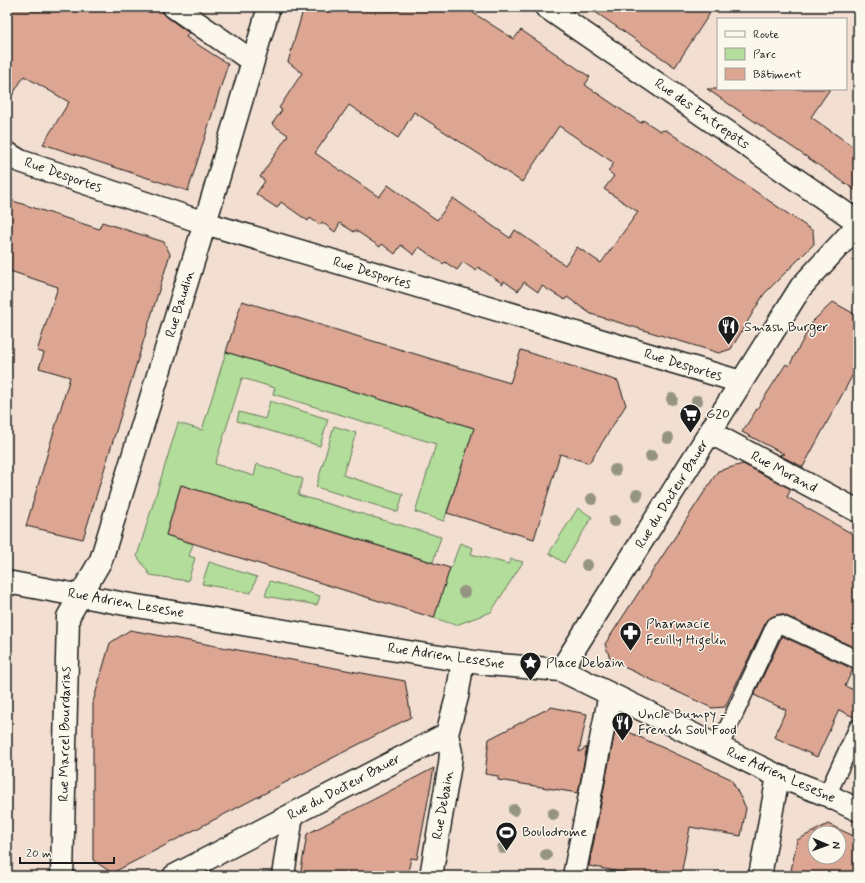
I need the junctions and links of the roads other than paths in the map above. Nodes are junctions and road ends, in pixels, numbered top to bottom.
1 (174, 7) edge
2 (269, 7) edge
3 (546, 7) edge
4 (252, 61) junction
5 (7, 153) edge
6 (858, 222) edge
7 (205, 223) junction
8 (858, 225) edge
9 (741, 382) junction
10 (710, 433) junction
11 (858, 512) edge
12 (7, 582) edge
13 (80, 595) junction
14 (463, 660) junction
15 (858, 660) edge
16 (561, 670) junction
17 (610, 694) junction
18 (858, 728) edge
19 (447, 734) junction
20 (719, 747) junction
21 (778, 776) junction
22 (827, 796) junction
23 (858, 810) edge
24 (292, 815) junction
25 (62, 876) edge
26 (174, 876) edge
27 (283, 876) edge
28 (431, 876) edge
29 (574, 876) edge
30 (760, 876) edge

1 - 4 street
2 - 4 street, Rue Baudin
3 - 6 street, Rue des Entrepôts
4 - 7 street, Rue Baudin
5 - 7 street, Rue Desportes
7 - 9 street, Rue Desportes
7 - 13 street, Rue Baudin
8 - 9 street, Rue du Docteur Bauer
9 - 10 street, Rue du Docteur Bauer
10 - 11 street, Rue Morand
10 - 16 street, Rue du Docteur Bauer
12 - 13 street, Rue Adrien Lesesne
13 - 14 street, Rue Adrien Lesesne
13 - 25 street, Rue Marcel Bourdarias
14 - 16 street, Rue Adrien Lesesne
14 - 19 street
15 - 20 lane
16 - 17 street, Rue Adrien Lesesne
17 - 20 street, Rue Adrien Lesesne
17 - 29 street
18 - 22 lane
19 - 24 street, Rue du Docteur Bauer
19 - 28 street, Rue Debain
20 - 21 street, Rue Adrien Lesesne
21 - 22 street, Rue Adrien Lesesne
21 - 30 street
22 - 23 street, Rue Adrien Lesesne
24 - 26 street, Rue du Docteur Bauer
24 - 27 street

